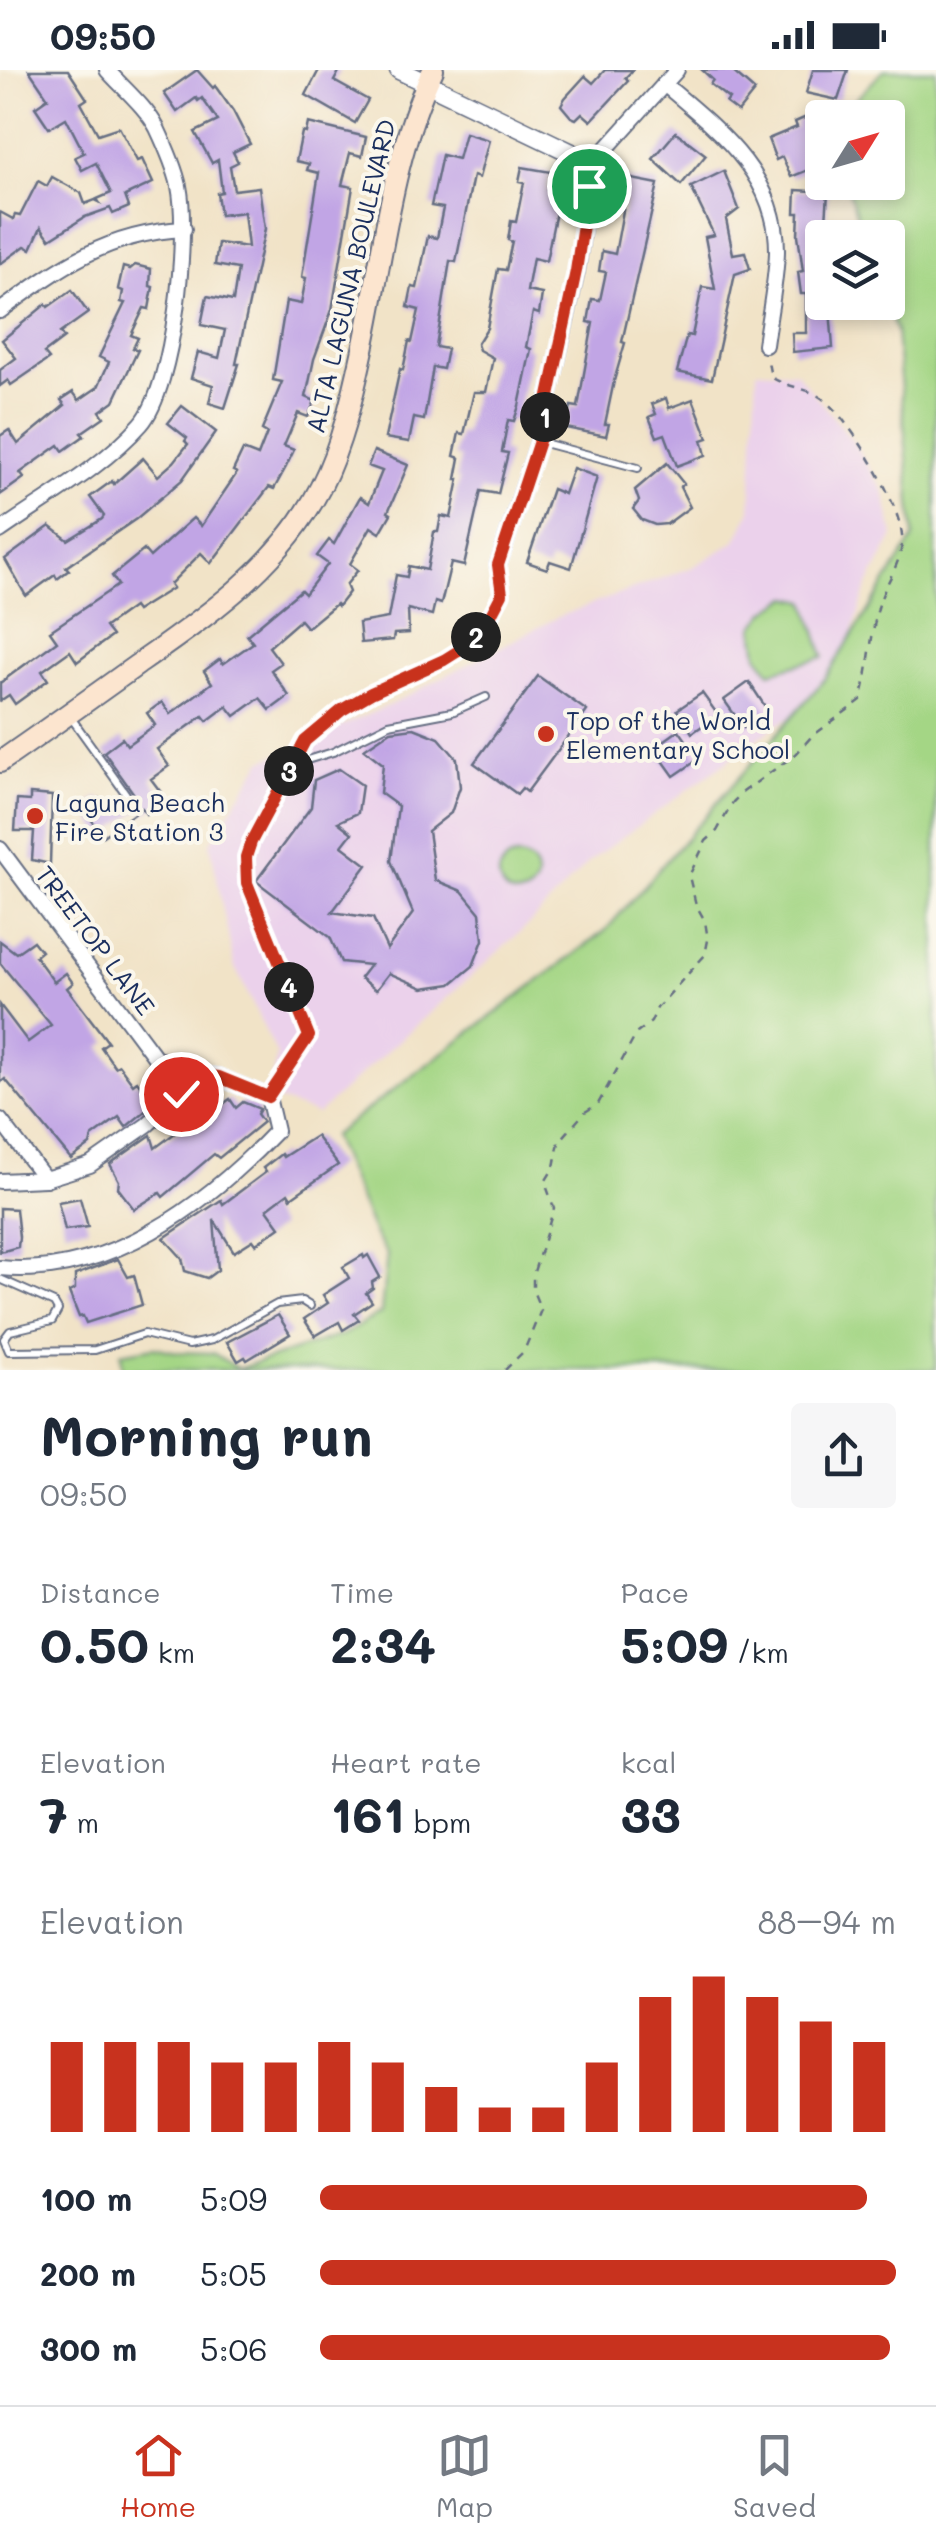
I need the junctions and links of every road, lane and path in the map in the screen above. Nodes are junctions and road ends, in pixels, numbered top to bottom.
1 (107, 70) edge
2 (399, 70) edge
3 (677, 70) edge
4 (430, 76) edge
5 (664, 84) junction
6 (596, 168) junction
7 (184, 229) junction
8 (0, 311) edge
9 (765, 345) joint
10 (539, 442) junction
11 (638, 468) dead end
12 (0, 531) edge
13 (498, 565) joint
14 (486, 697) dead end
15 (68, 714) junction
16 (0, 762) edge
17 (293, 764) junction
18 (126, 794) dead end
19 (0, 849) edge
20 (184, 1073) junction
21 (268, 1097) junction
22 (0, 1120) edge
23 (45, 1179) junction
24 (0, 1182) edge
25 (0, 1268) edge
26 (0, 1279) edge
27 (310, 1306) dead end
28 (505, 1370) edge

1 - 7 street
2 - 4 street
3 - 5 street
4 - 6 street
4 - 15 main road, ALTA LAGUNA BOULEVARD
5 - 6 street
5 - 9 street
6 - 10 street
7 - 8 street
7 - 12 street
9 - 28 path
10 - 11 lane
10 - 13 street
13 - 17 lane
14 - 17 lane
15 - 16 main road, ALTA LAGUNA BOULEVARD
15 - 18 lane
17 - 21 lane
19 - 20 street, TREETOP LANE
20 - 21 street, TREETOP LANE
20 - 23 street
21 - 25 street
22 - 23 street
23 - 24 street
26 - 27 lane

